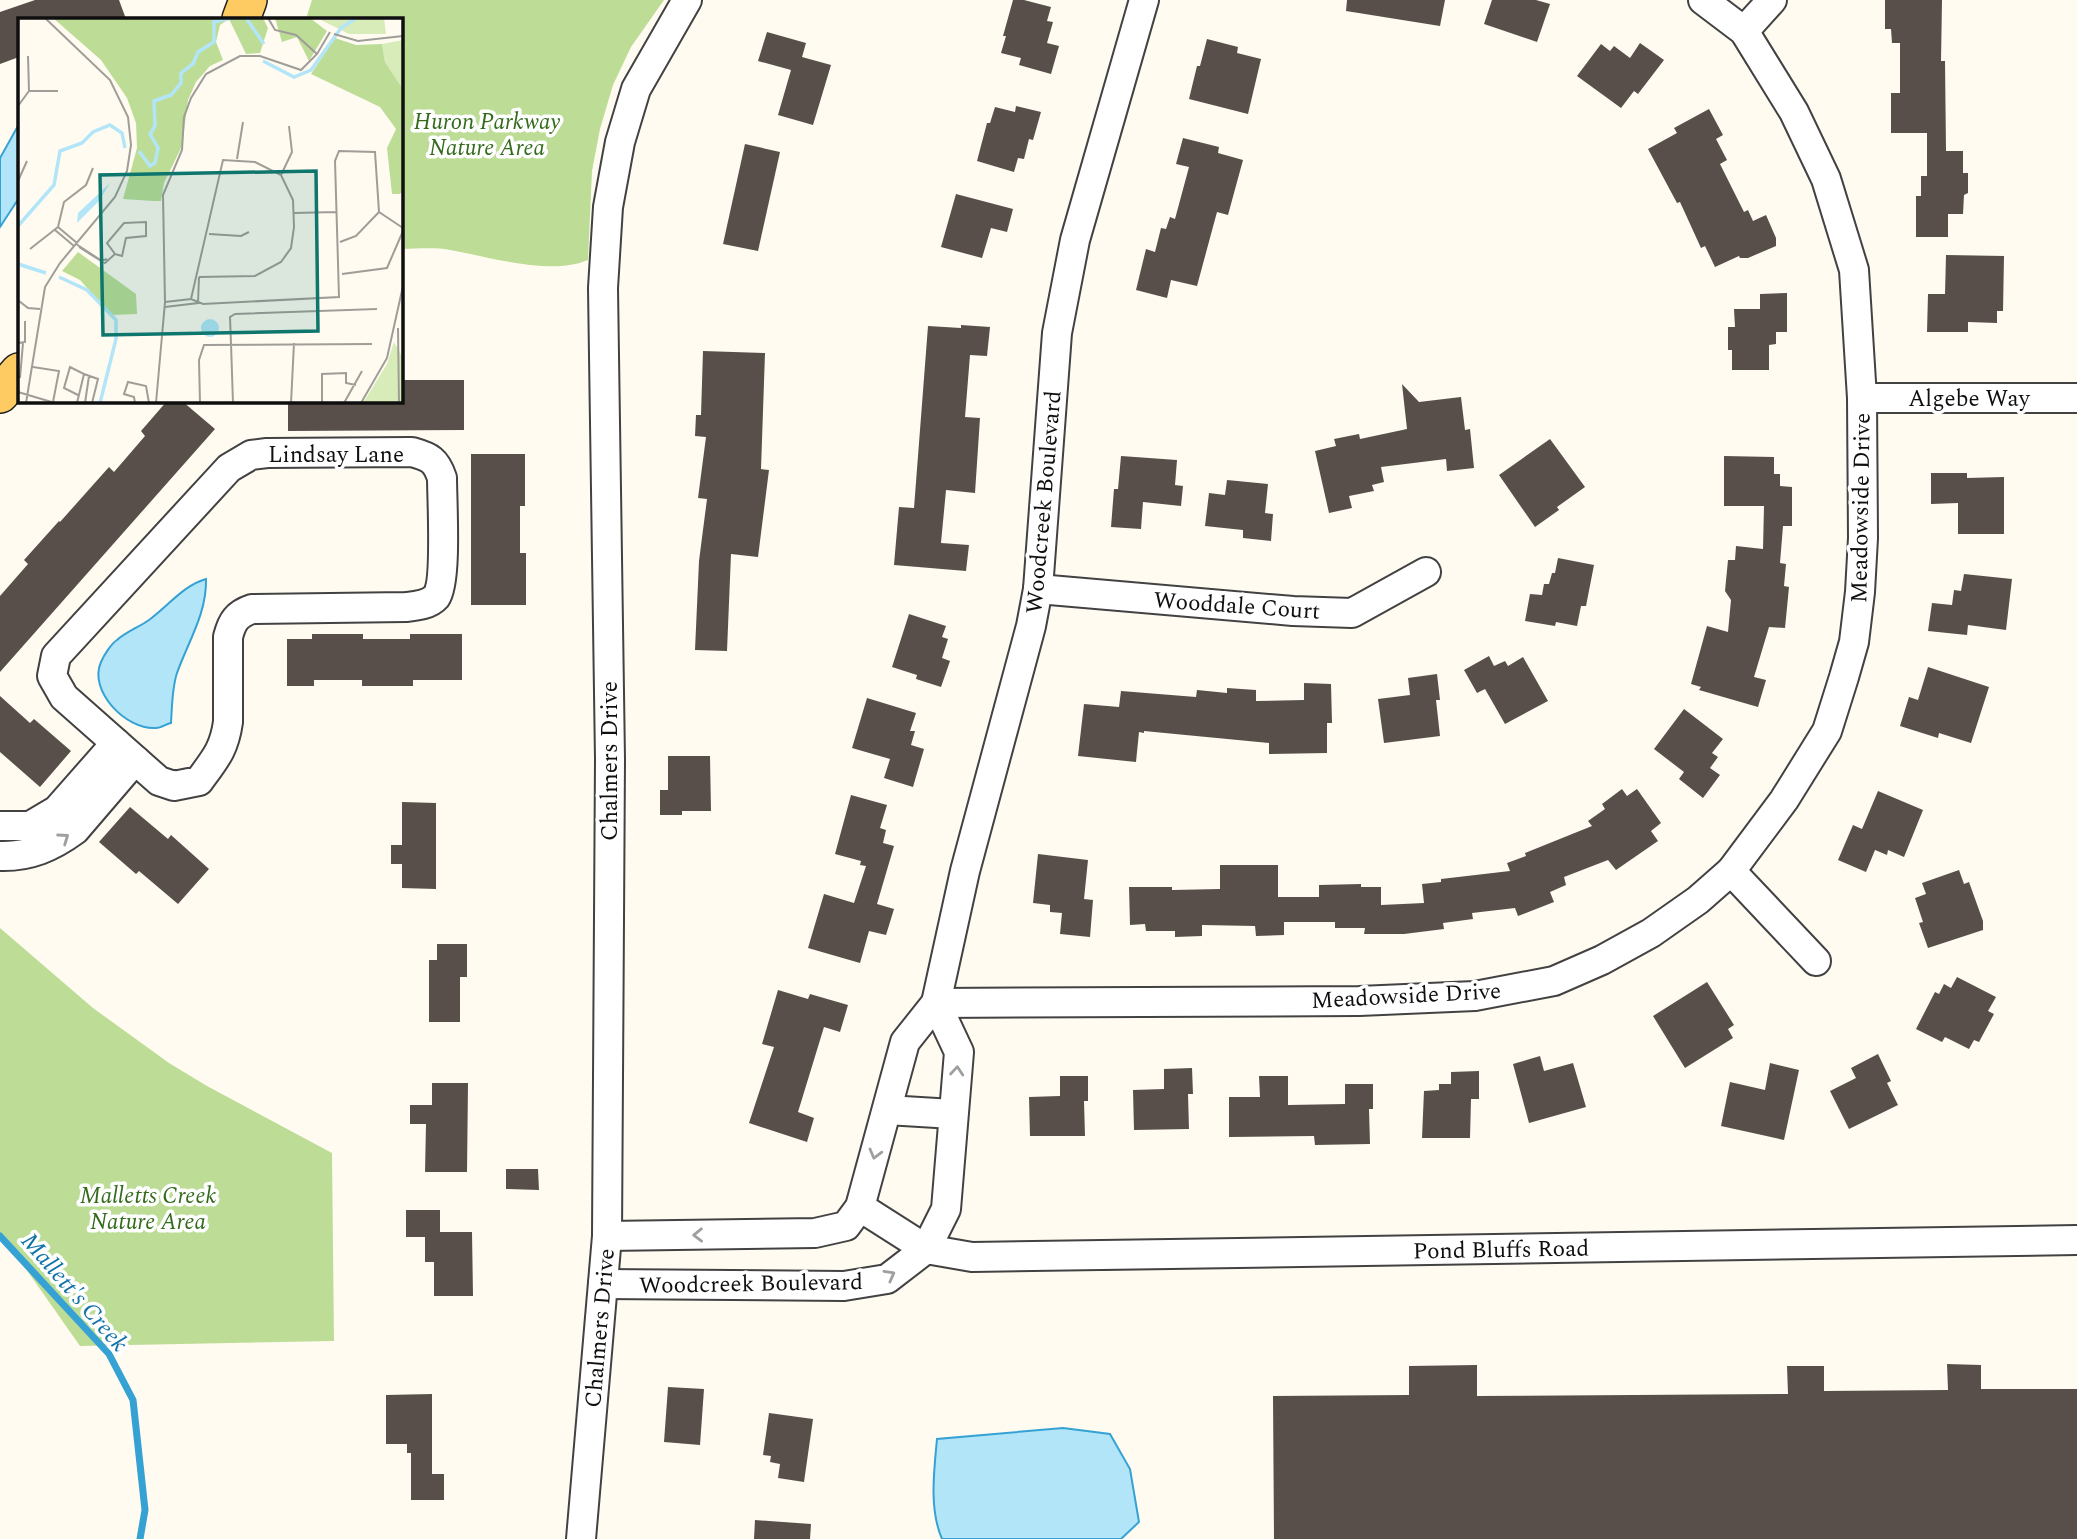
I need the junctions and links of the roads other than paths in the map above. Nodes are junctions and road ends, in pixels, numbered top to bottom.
1 (248, 0) edge
2 (687, 0) edge
3 (1144, 0) edge
4 (1703, 0) edge
5 (1772, 0) edge
6 (241, 18) edge
7 (1744, 31) junction
8 (18, 373) edge
9 (0, 394) edge
10 (1862, 398) junction
11 (2077, 398) edge
12 (1426, 572) dead end
13 (1038, 589) junction
14 (125, 752) junction
15 (0, 826) edge
16 (0, 856) edge
17 (1731, 871) junction
18 (1816, 961) dead end
19 (936, 1003) junction
20 (887, 1110) junction
21 (953, 1114) junction
22 (860, 1207) junction
23 (607, 1236) junction
24 (2077, 1240) edge
25 (926, 1249) junction
26 (603, 1284) junction
27 (581, 1539) edge

1 - 6 main road
2 - 23 street, Chalmers Drive
3 - 13 street, Woodcreek Boulevard
4 - 7 street, Meadowside Drive
5 - 7 street
7 - 10 street, Meadowside Drive
8 - 9 main road
10 - 11 street, Algebe Way
10 - 17 street, Meadowside Drive
12 - 13 street, Wooddale Court
13 - 19 street, Woodcreek Boulevard
14 - 14 street, Lindsay Lane
14 - 15 street
16 -> 14 street
17 - 18 street
17 - 19 street, Meadowside Drive
19 - 20 street, Woodcreek Boulevard
21 -> 19 street, Woodcreek Boulevard
20 - 21 street
20 -> 22 street, Woodcreek Boulevard
21 - 25 street, Woodcreek Boulevard
22 -> 23 street
22 - 25 street
23 - 26 street, Chalmers Drive
24 - 25 street, Pond Bluffs Road
26 -> 25 street, Woodcreek Boulevard
26 - 27 street, Chalmers Drive

